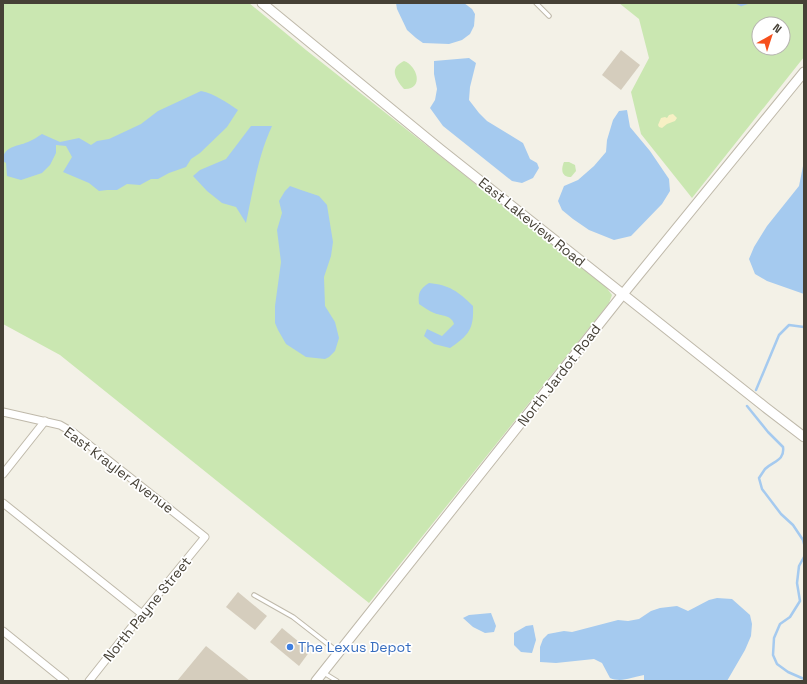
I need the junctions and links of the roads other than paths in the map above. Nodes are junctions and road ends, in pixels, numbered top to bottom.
1 (262, 3) edge
2 (536, 3) edge
3 (549, 16) dead end
4 (804, 72) edge
5 (623, 294) junction
6 (3, 412) edge
7 (45, 421) junction
8 (804, 437) edge
9 (3, 474) edge
10 (3, 503) edge
11 (205, 537) joint
12 (254, 594) dead end
13 (142, 614) junction
14 (3, 631) edge
15 (339, 653) junction
16 (323, 672) junction
17 (65, 681) edge
18 (89, 681) edge
19 (316, 681) edge
20 (336, 681) edge

1 - 5 street, East Lakeview Road
2 - 3 lane
4 - 5 street, North Jardot Road
5 - 8 street, East Lakeview Road
5 - 15 street, North Jardot Road
6 - 7 street, East Krayler Avenue
7 - 9 street
7 - 11 street, East Krayler Avenue
10 - 13 street
11 - 13 street, North Payne Street
12 - 15 lane
13 - 18 street, North Payne Street
14 - 17 street
15 - 16 street, North Jardot Road
16 - 19 street, North Jardot Road
16 - 20 lane

